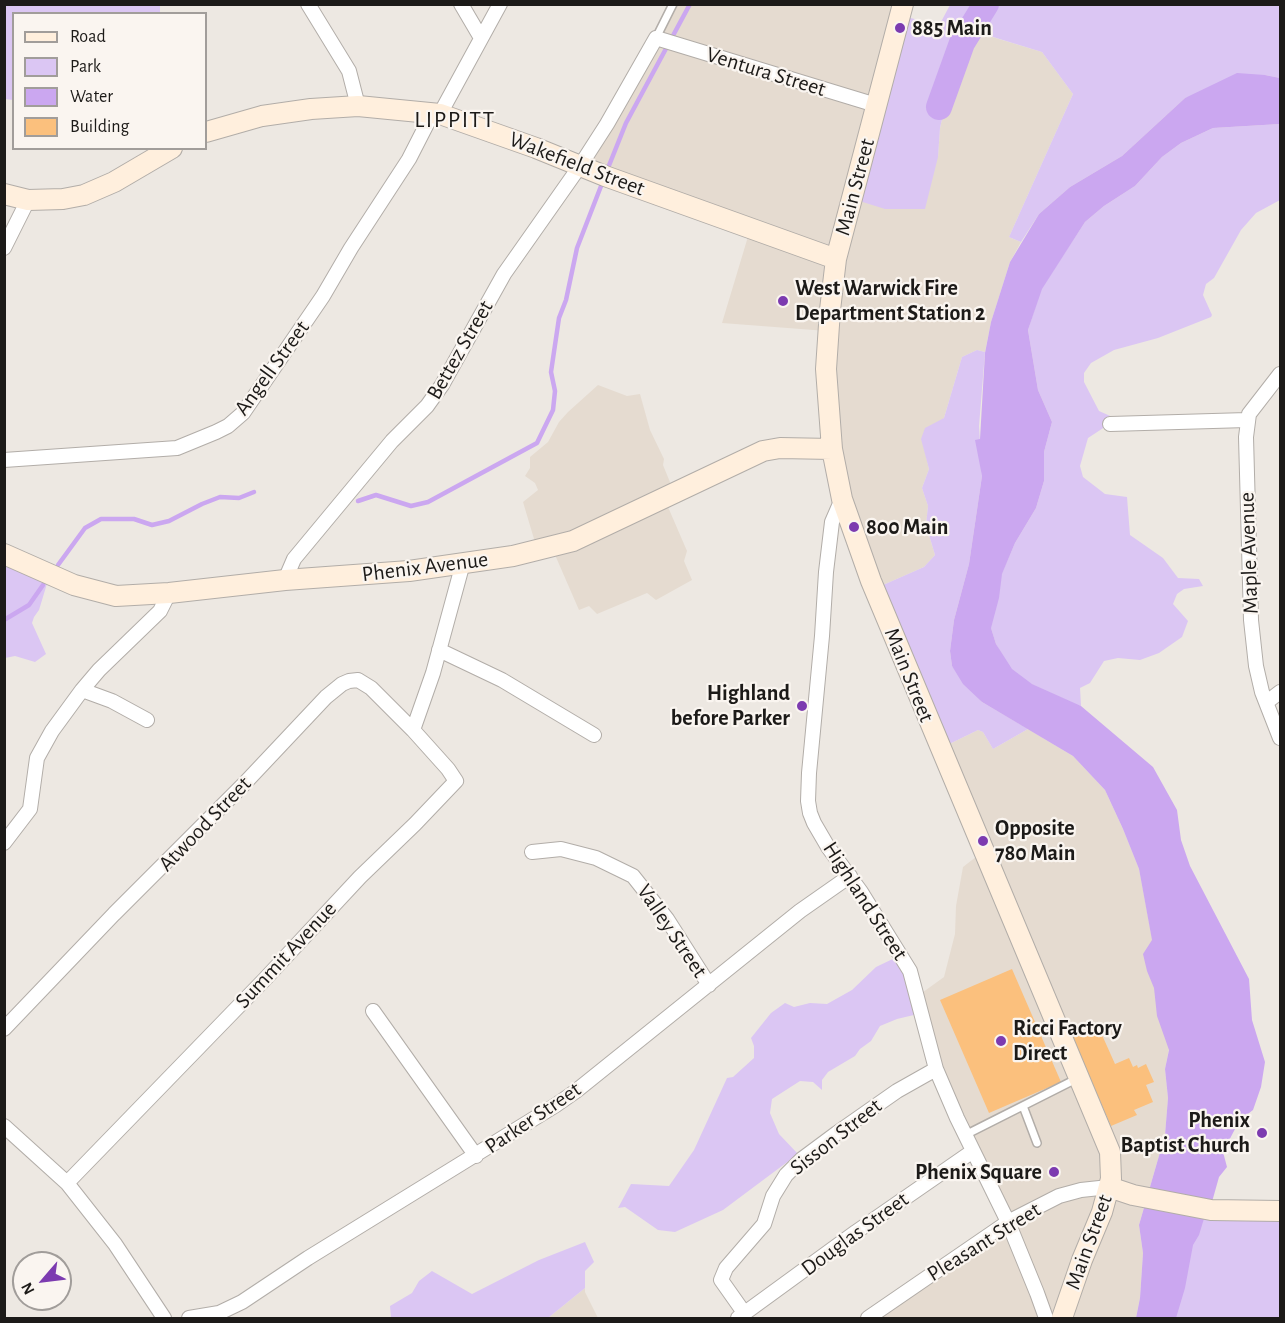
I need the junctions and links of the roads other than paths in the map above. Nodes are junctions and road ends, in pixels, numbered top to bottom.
1 (308, 4) edge
2 (461, 4) edge
3 (500, 4) edge
4 (673, 4) edge
5 (903, 4) edge
6 (481, 38) junction
7 (656, 38) junction
8 (876, 105) junction
9 (358, 106) junction
10 (436, 114) junction
11 (207, 132) edge
12 (169, 150) edge
13 (580, 166) junction
14 (4, 194) edge
15 (28, 200) junction
16 (4, 248) edge
17 (836, 259) junction
18 (1281, 374) edge
19 (1247, 420) junction
20 (1110, 424) dead end
21 (832, 449) junction
22 (4, 460) edge
23 (842, 499) junction
24 (4, 554) edge
25 (463, 563) junction
26 (285, 580) junction
27 (169, 593) junction
28 (439, 650) junction
29 (82, 690) junction
30 (1281, 692) edge
31 (1267, 702) junction
32 (147, 720) dead end
33 (413, 730) junction
34 (594, 735) dead end
35 (1281, 738) edge
36 (4, 843) edge
37 (532, 852) dead end
38 (850, 876) junction
39 (709, 985) junction
40 (373, 1011) dead end
41 (4, 1029) edge
42 (936, 1069) junction
43 (1079, 1077) junction
44 (1023, 1106) junction
45 (4, 1126) edge
46 (965, 1135) junction
47 (1037, 1143) dead end
48 (973, 1150) junction
49 (476, 1156) junction
50 (67, 1183) junction
51 (1109, 1187) junction
52 (1281, 1211) edge
53 (1008, 1222) junction
54 (742, 1316) edge
55 (164, 1318) edge
56 (189, 1318) edge
57 (868, 1318) edge
58 (1046, 1318) edge
59 (1062, 1318) edge

1 - 9 street
2 - 6 street
3 - 6 street, Angell Street
4 - 7 lane
5 - 8 main road, Main Street
6 - 10 street, Angell Street
7 - 8 street, Ventura Street
7 - 13 street, Bettez Street
8 - 17 main road, Main Street
9 - 10 main road, Wakefield Street
9 - 11 main road, Wakefield Street
10 - 13 main road, Wakefield Street
10 - 22 street, Angell Street
12 - 15 main road
13 - 17 main road, Wakefield Street
13 - 26 street, Bettez Street
14 - 15 main road
15 - 16 street
17 - 21 main road, Main Street
18 - 19 street
19 - 20 street
19 - 31 street, Maple Avenue
21 - 23 main road, Main Street
21 - 25 main road, Phenix Avenue
23 - 38 street, Highland Street
23 - 43 main road, Main Street
24 - 27 main road, Phenix Avenue
25 - 26 main road, Phenix Avenue
25 - 28 street
26 - 27 main road, Phenix Avenue
27 - 29 street
28 - 33 street
28 - 34 street
29 - 32 street
29 - 36 street
30 - 31 street
31 - 35 street, Maple Avenue
33 - 41 street, Atwood Street
33 - 50 street, Summit Avenue
37 - 39 street, Valley Street
38 - 39 street, Parker Street
38 - 42 street, Highland Street
39 - 49 street, Parker Street
40 - 49 street
42 - 46 street, Highland Street
42 - 54 street, Sisson Street
43 - 44 lane
43 - 51 main road, Main Street
44 - 46 lane
44 - 47 lane
45 - 50 street
46 - 48 street, Highland Street
48 - 53 street, Highland Street
48 - 54 street, Douglas Street
49 - 56 street, Parker Street
50 - 55 street
51 - 52 main road
51 - 53 street, Pleasant Street
51 - 59 main road, Main Street
53 - 57 street, Pleasant Street
53 - 58 street, Highland Street

